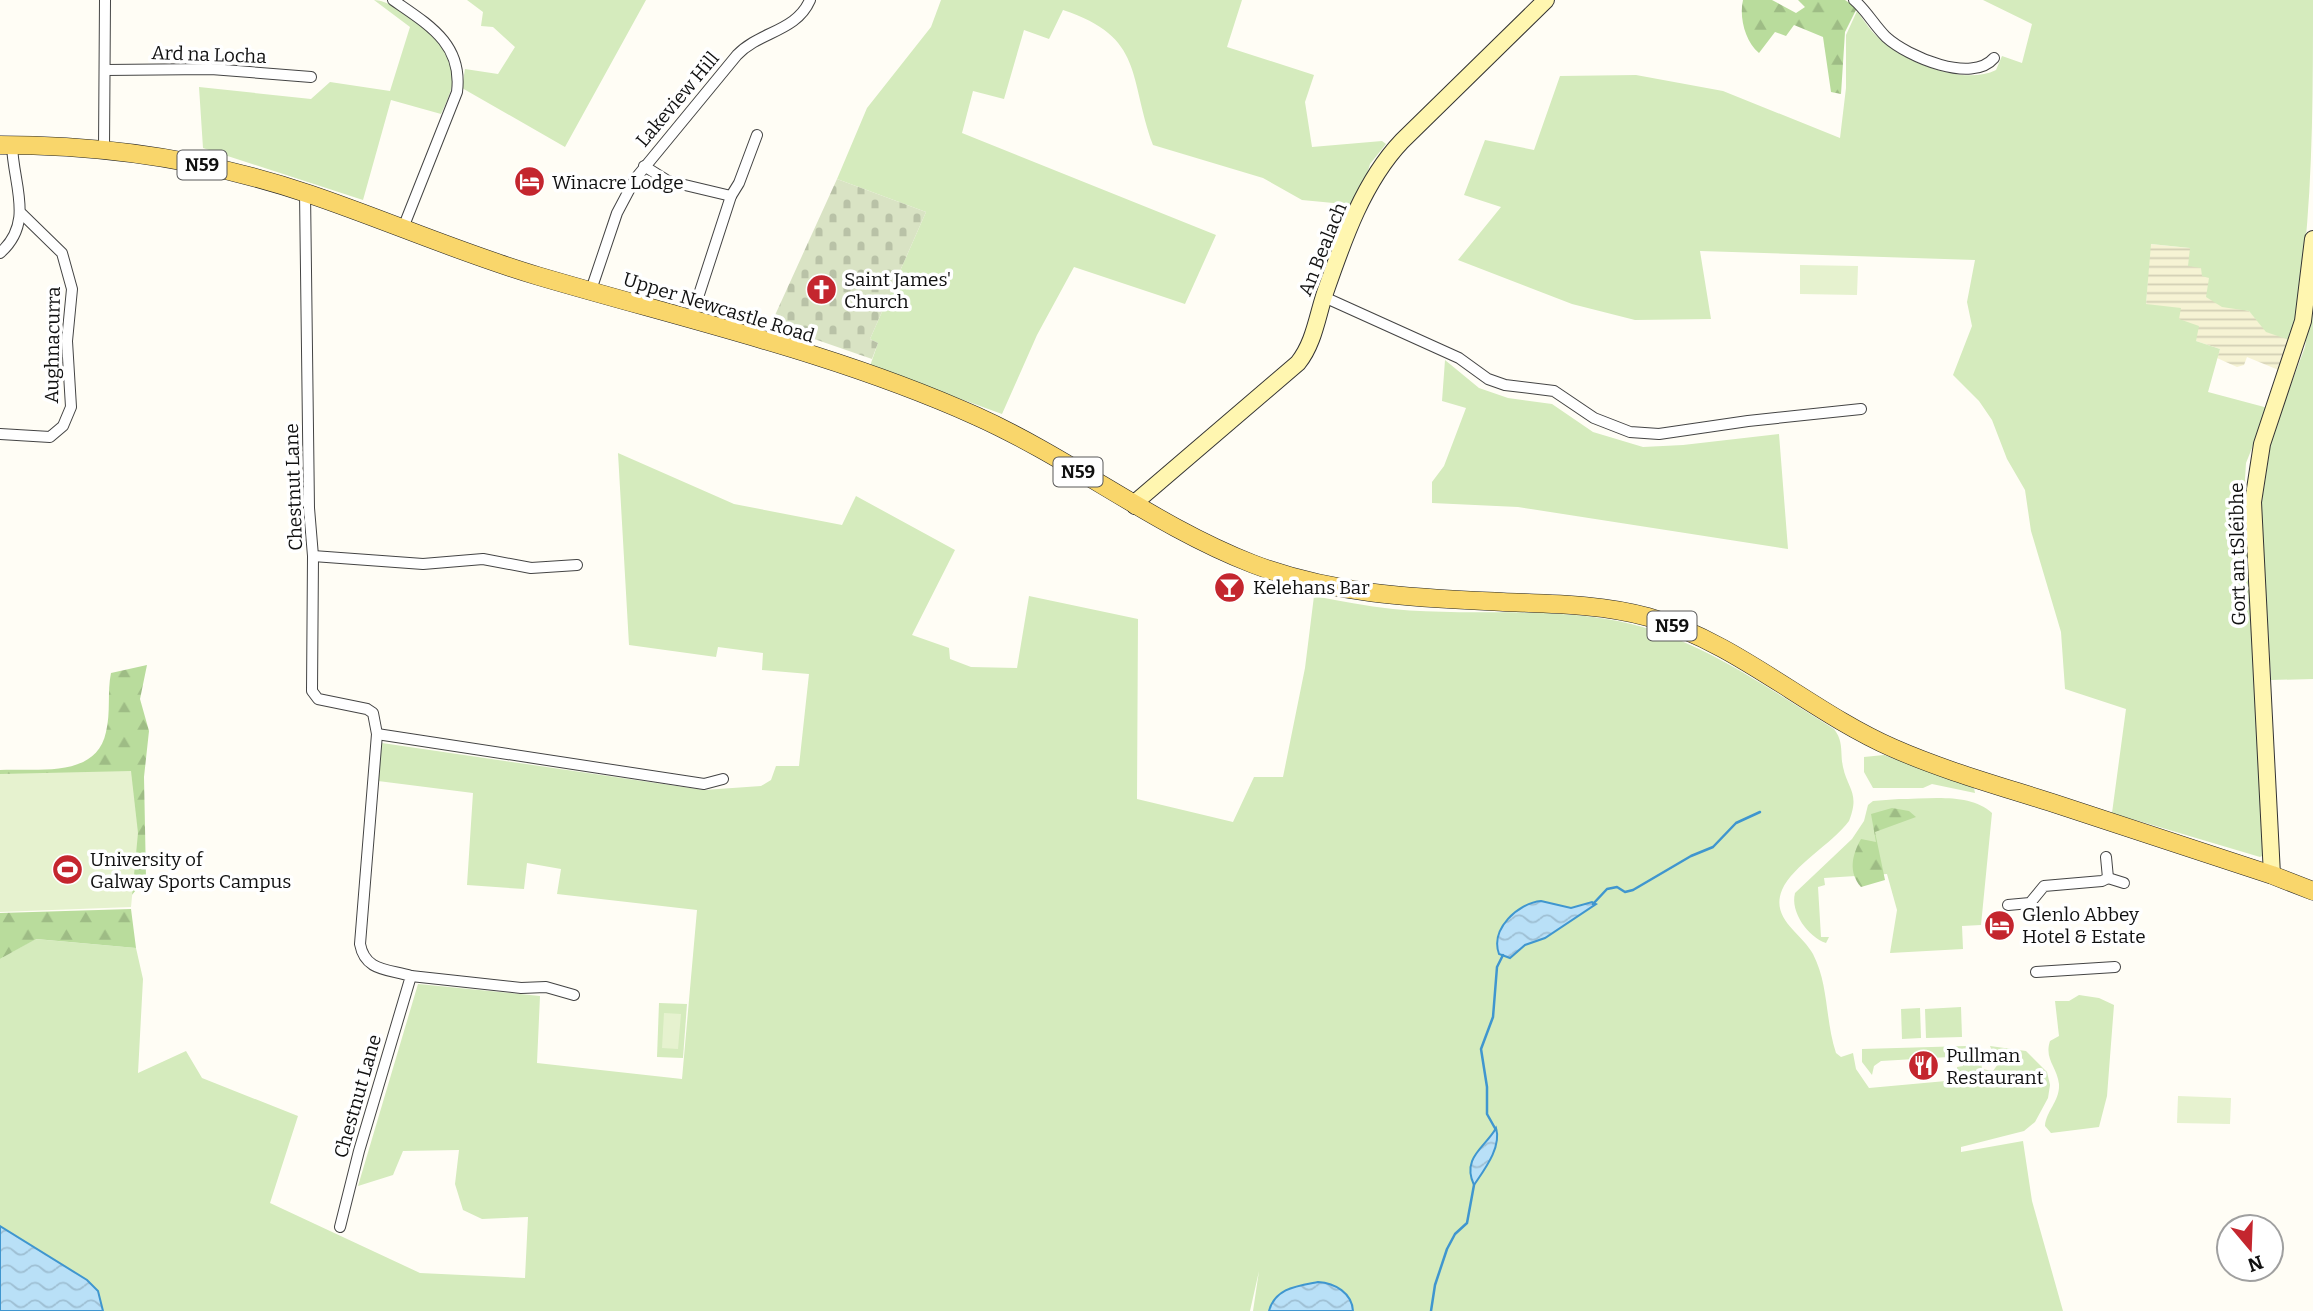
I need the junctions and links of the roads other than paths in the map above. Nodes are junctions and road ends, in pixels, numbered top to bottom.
1 (105, 0) edge
2 (393, 0) edge
3 (810, 0) edge
4 (1546, 0) edge
5 (1853, 0) edge
6 (1994, 58) dead end
7 (105, 70) junction
8 (311, 76) dead end
9 (757, 135) dead end
10 (6, 145) edge
11 (104, 148) junction
12 (644, 166) junction
13 (305, 192) junction
14 (731, 196) junction
15 (22, 214) junction
16 (403, 228) junction
17 (2313, 246) edge
18 (0, 253) edge
19 (591, 290) junction
20 (1324, 297) junction
21 (691, 319) junction
22 (1861, 410) dead end
23 (0, 434) edge
24 (1135, 506) junction
25 (313, 556) junction
26 (576, 565) dead end
27 (377, 734) junction
28 (723, 779) dead end
29 (2106, 857) dead end
30 (2272, 875) junction
31 (2108, 878) junction
32 (2124, 883) dead end
33 (2313, 891) edge
34 (2008, 905) dead end
35 (2115, 967) dead end
36 (2036, 972) dead end
37 (411, 976) junction
38 (574, 995) dead end
39 (340, 1227) dead end

1 - 7 street
2 - 16 street
3 - 12 street, Lakeview Hill
4 - 20 street, An Bealach
5 - 6 street
7 - 8 street, Ard na Locha
7 - 11 street
9 - 14 street
10 - 11 main road, Upper Newcastle Road / N59
10 - 15 street
11 - 13 main road, Upper Newcastle Road / N59
12 - 14 street
12 - 19 street, Lakeview Hill
13 - 16 main road, Upper Newcastle Road / N59
13 - 25 street, Chestnut Lane
14 - 21 street
15 - 18 street
15 - 23 street, Aughnacurra
16 - 19 main road, Upper Newcastle Road / N59
17 - 30 street, Gort an tSléibhe
19 - 21 main road, Upper Newcastle Road / N59
20 - 22 street
20 - 24 street, An Bealach
21 - 24 main road, Upper Newcastle Road / N59
24 - 30 main road, Upper Newcastle Road / N59
25 - 26 street
25 - 27 street, Chestnut Lane
27 - 28 street
27 - 37 street
29 - 31 street
30 - 33 main road, N59
31 - 32 street
31 - 34 street
35 - 36 street
37 - 38 street
37 - 39 street, Chestnut Lane

